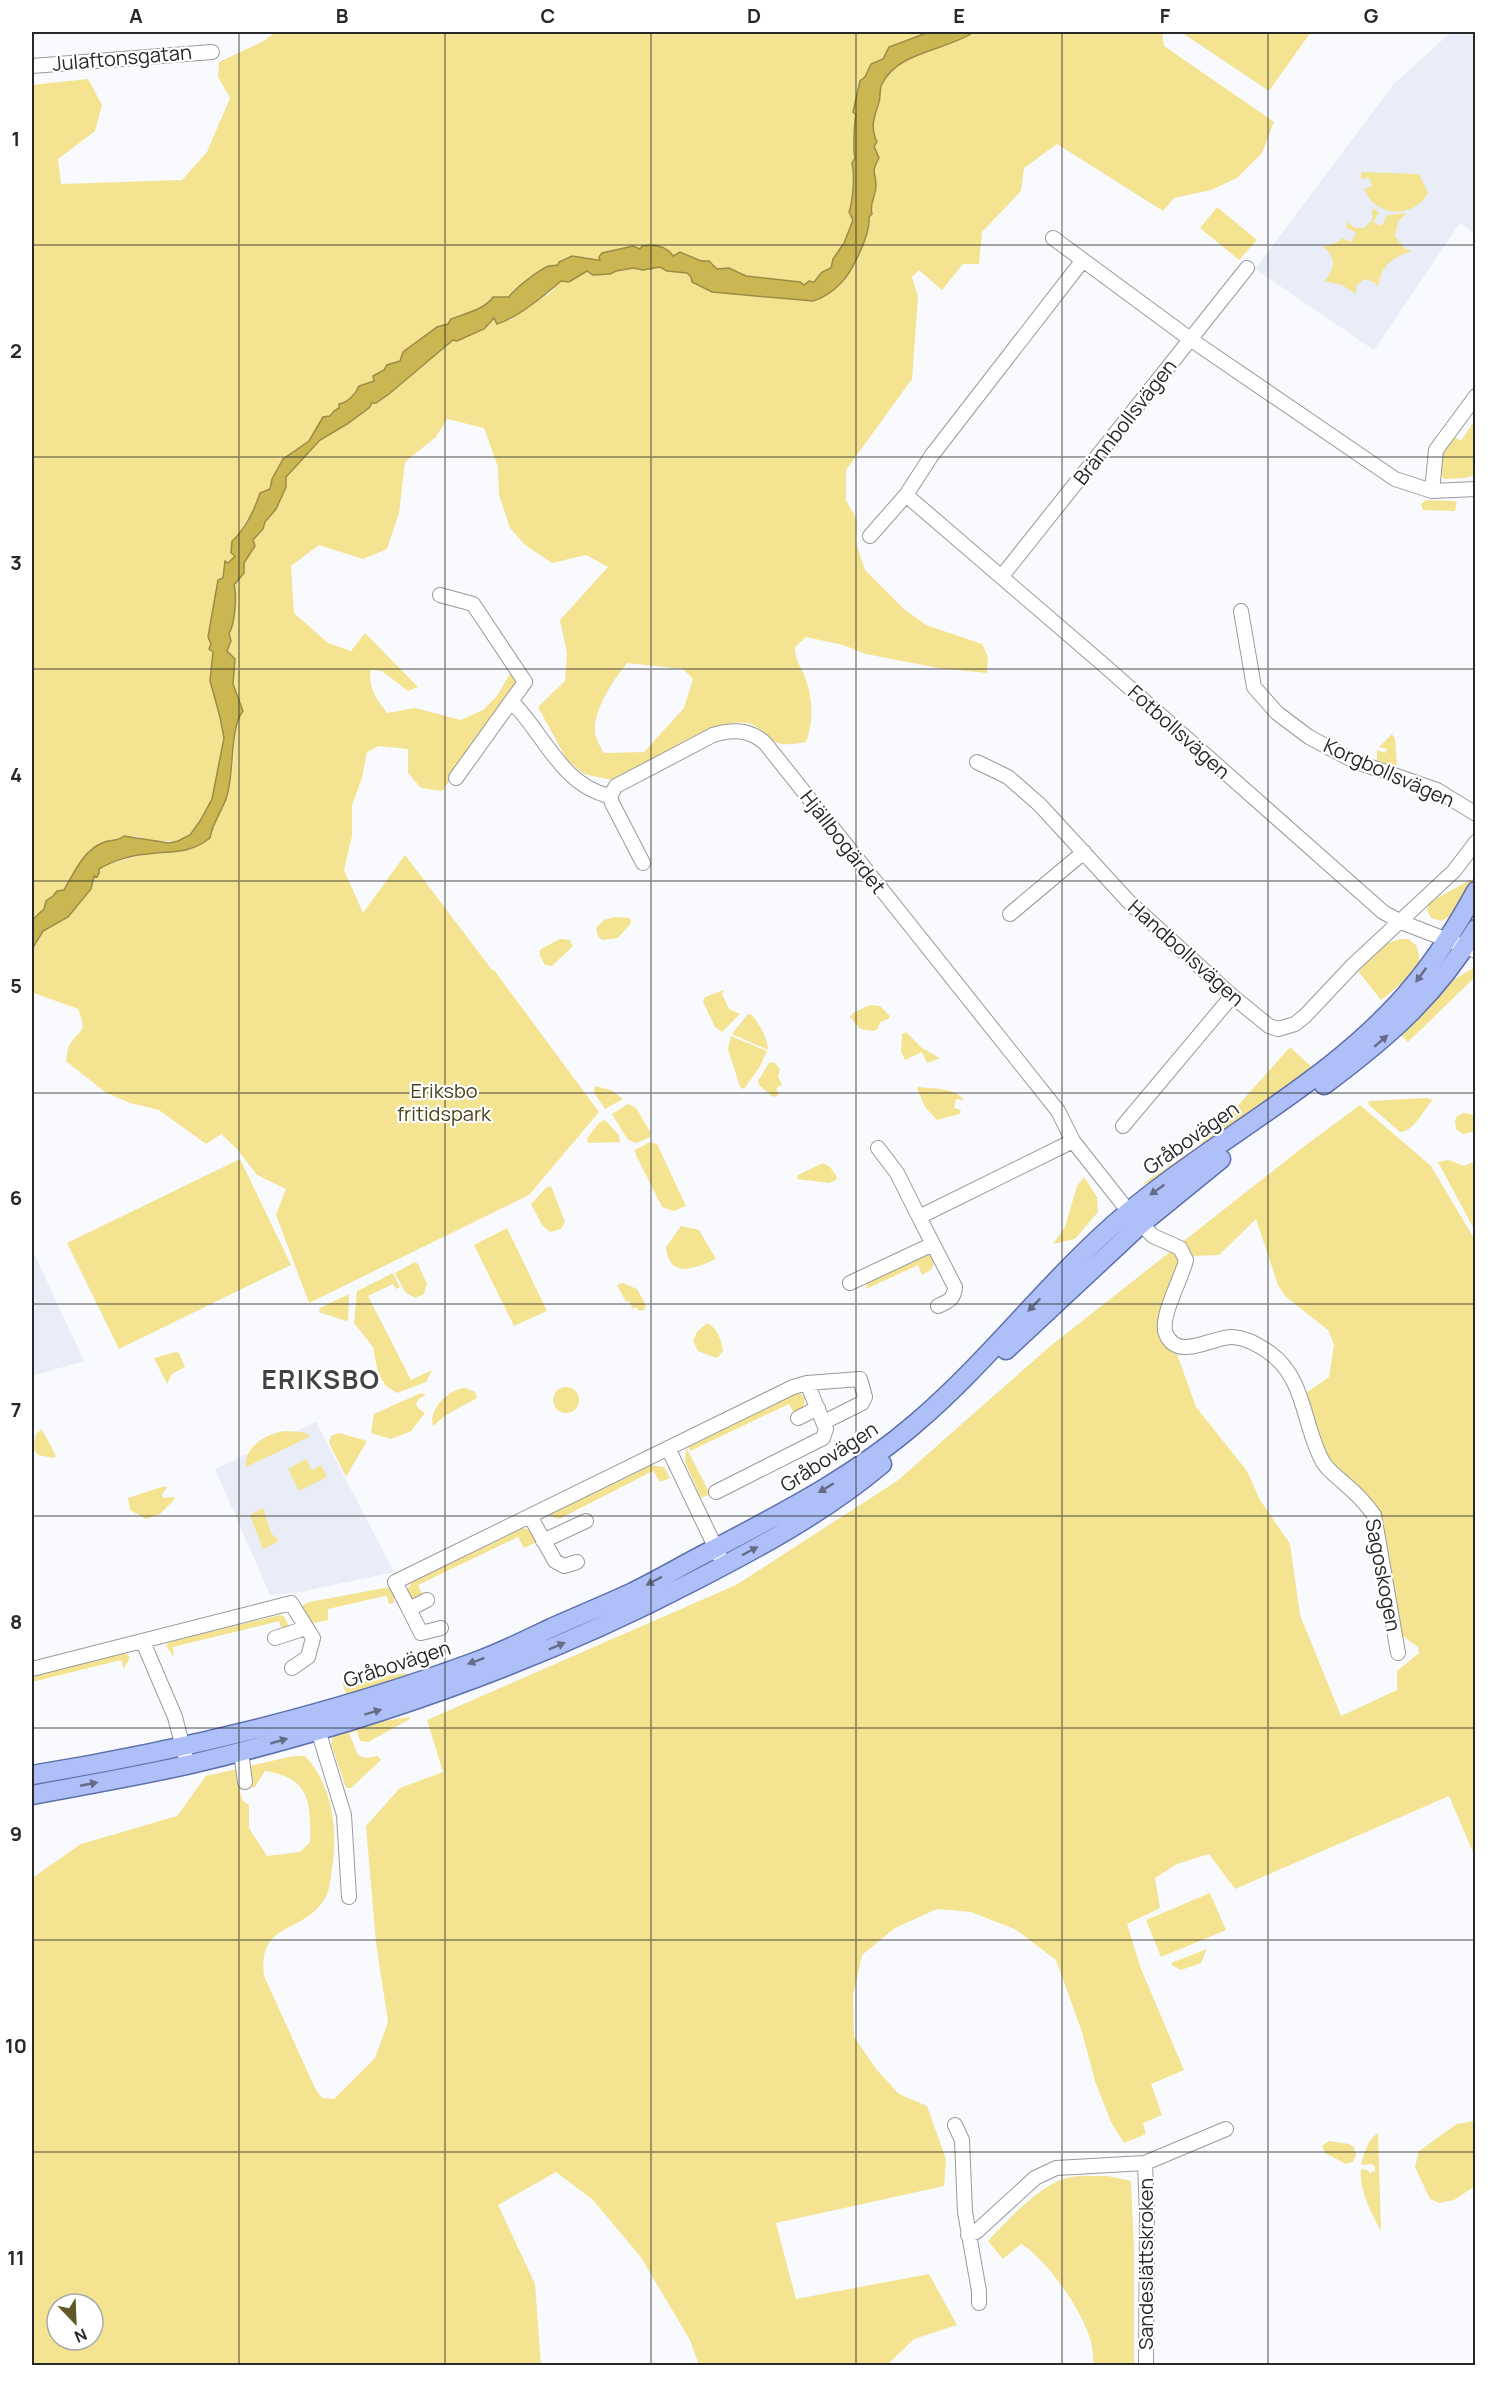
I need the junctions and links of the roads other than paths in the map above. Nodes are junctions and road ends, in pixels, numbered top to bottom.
1 (212, 51) dead end
2 (32, 66) edge
3 (1053, 238) dead end
4 (1083, 260) junction
5 (1247, 268) dead end
6 (1190, 339) junction
7 (1476, 396) edge
8 (1476, 489) edge
9 (1432, 491) junction
10 (906, 495) junction
11 (870, 536) dead end
12 (1002, 576) junction
13 (440, 595) dead end
14 (1241, 611) dead end
15 (512, 702) junction
16 (977, 762) dead end
17 (456, 778) dead end
18 (610, 796) junction
19 (1476, 814) edge
20 (1476, 842) edge
21 (1084, 852) junction
22 (643, 863) dead end
23 (1476, 891) edge
24 (1010, 914) dead end
25 (1401, 922) junction
26 (1476, 928) edge
27 (1446, 940) junction
28 (1470, 949) edge
29 (1232, 996) junction
30 (1123, 1126) dead end
31 (1073, 1141) junction
32 (878, 1148) dead end
33 (919, 1217) junction
34 (1134, 1218) junction
35 (933, 1244) junction
36 (850, 1284) dead end
37 (938, 1306) dead end
38 (807, 1383) junction
39 (818, 1408) junction
40 (798, 1418) dead end
41 (824, 1422) junction
42 (668, 1448) junction
43 (716, 1492) dead end
44 (530, 1516) junction
45 (586, 1521) dead end
46 (543, 1541) junction
47 (716, 1548) junction
48 (577, 1562) dead end
49 (724, 1566) junction
50 (427, 1600) dead end
51 (409, 1609) junction
52 (306, 1628) junction
53 (441, 1628) dead end
54 (275, 1638) dead end
55 (143, 1642) junction
56 (1398, 1653) dead end
57 (292, 1668) dead end
58 (32, 1669) edge
59 (322, 1712) junction
60 (318, 1730) junction
61 (241, 1752) junction
62 (185, 1756) junction
63 (32, 1775) edge
64 (245, 1782) dead end
65 (32, 1795) edge
66 (349, 1897) dead end
67 (955, 2125) dead end
68 (1226, 2129) dead end
69 (1145, 2163) junction
70 (968, 2235) junction
71 (979, 2303) dead end
72 (1146, 2366) edge

1 - 2 street, Julaftonsgatan
3 - 4 street
4 - 6 street
4 - 10 street
5 - 6 street, Brännbollsvägen
6 - 9 street
6 - 12 street, Brännbollsvägen
7 - 9 street
8 - 9 street
10 - 11 street
10 - 12 street, Fotbollsvägen
12 - 25 street, Fotbollsvägen
13 - 15 street
14 - 19 street, Korgbollsvägen
15 - 17 street
15 - 18 street
16 - 21 street, Handbollsvägen
18 - 22 street
18 - 31 street, Hjällbogärdet
20 - 25 street
21 - 24 street
21 - 29 street, Handbollsvägen
23 - 27 main road, Gråbovägen
25 - 27 street, Fotbollsvägen
25 - 29 street, Handbollsvägen
26 - 28 main road, Gråbovägen
27 - 28 street, Fotbollsvägen
27 -> 34 main road, Gråbovägen
34 -> 28 main road, Gråbovägen
29 - 30 street
31 - 33 street
31 - 34 street, Hjällbogärdet
32 - 33 street
33 - 35 street
34 -> 47 main road, Gråbovägen
49 -> 34 main road, Gråbovägen
34 - 56 street, Sagoskogen
35 - 36 street
35 - 37 street
38 - 39 street
38 - 41 street
38 - 42 street
39 - 40 street
39 - 41 street
41 - 43 street
42 - 44 street
42 - 47 street
44 - 46 street
44 - 51 street
45 - 46 street
46 - 48 street
47 - 49 street
47 -> 59 main road, Gråbovägen
60 -> 49 main road, Gråbovägen
50 - 51 street
51 - 53 street
52 - 54 street
52 - 55 street
52 - 57 street
55 - 58 street
55 - 62 street
59 - 60 street
59 - 62 main road, Gråbovägen
61 -> 60 main road, Gråbovägen
60 - 66 street
61 - 62 main road, Gråbovägen
61 - 64 street
62 - 63 main road, Gråbovägen
65 -> 62 main road, Gråbovägen
67 - 70 street
68 - 69 street, Sandeslättskroken
69 - 70 street, Sandeslättskroken
69 - 72 street, Sandeslättskroken
70 - 71 street

